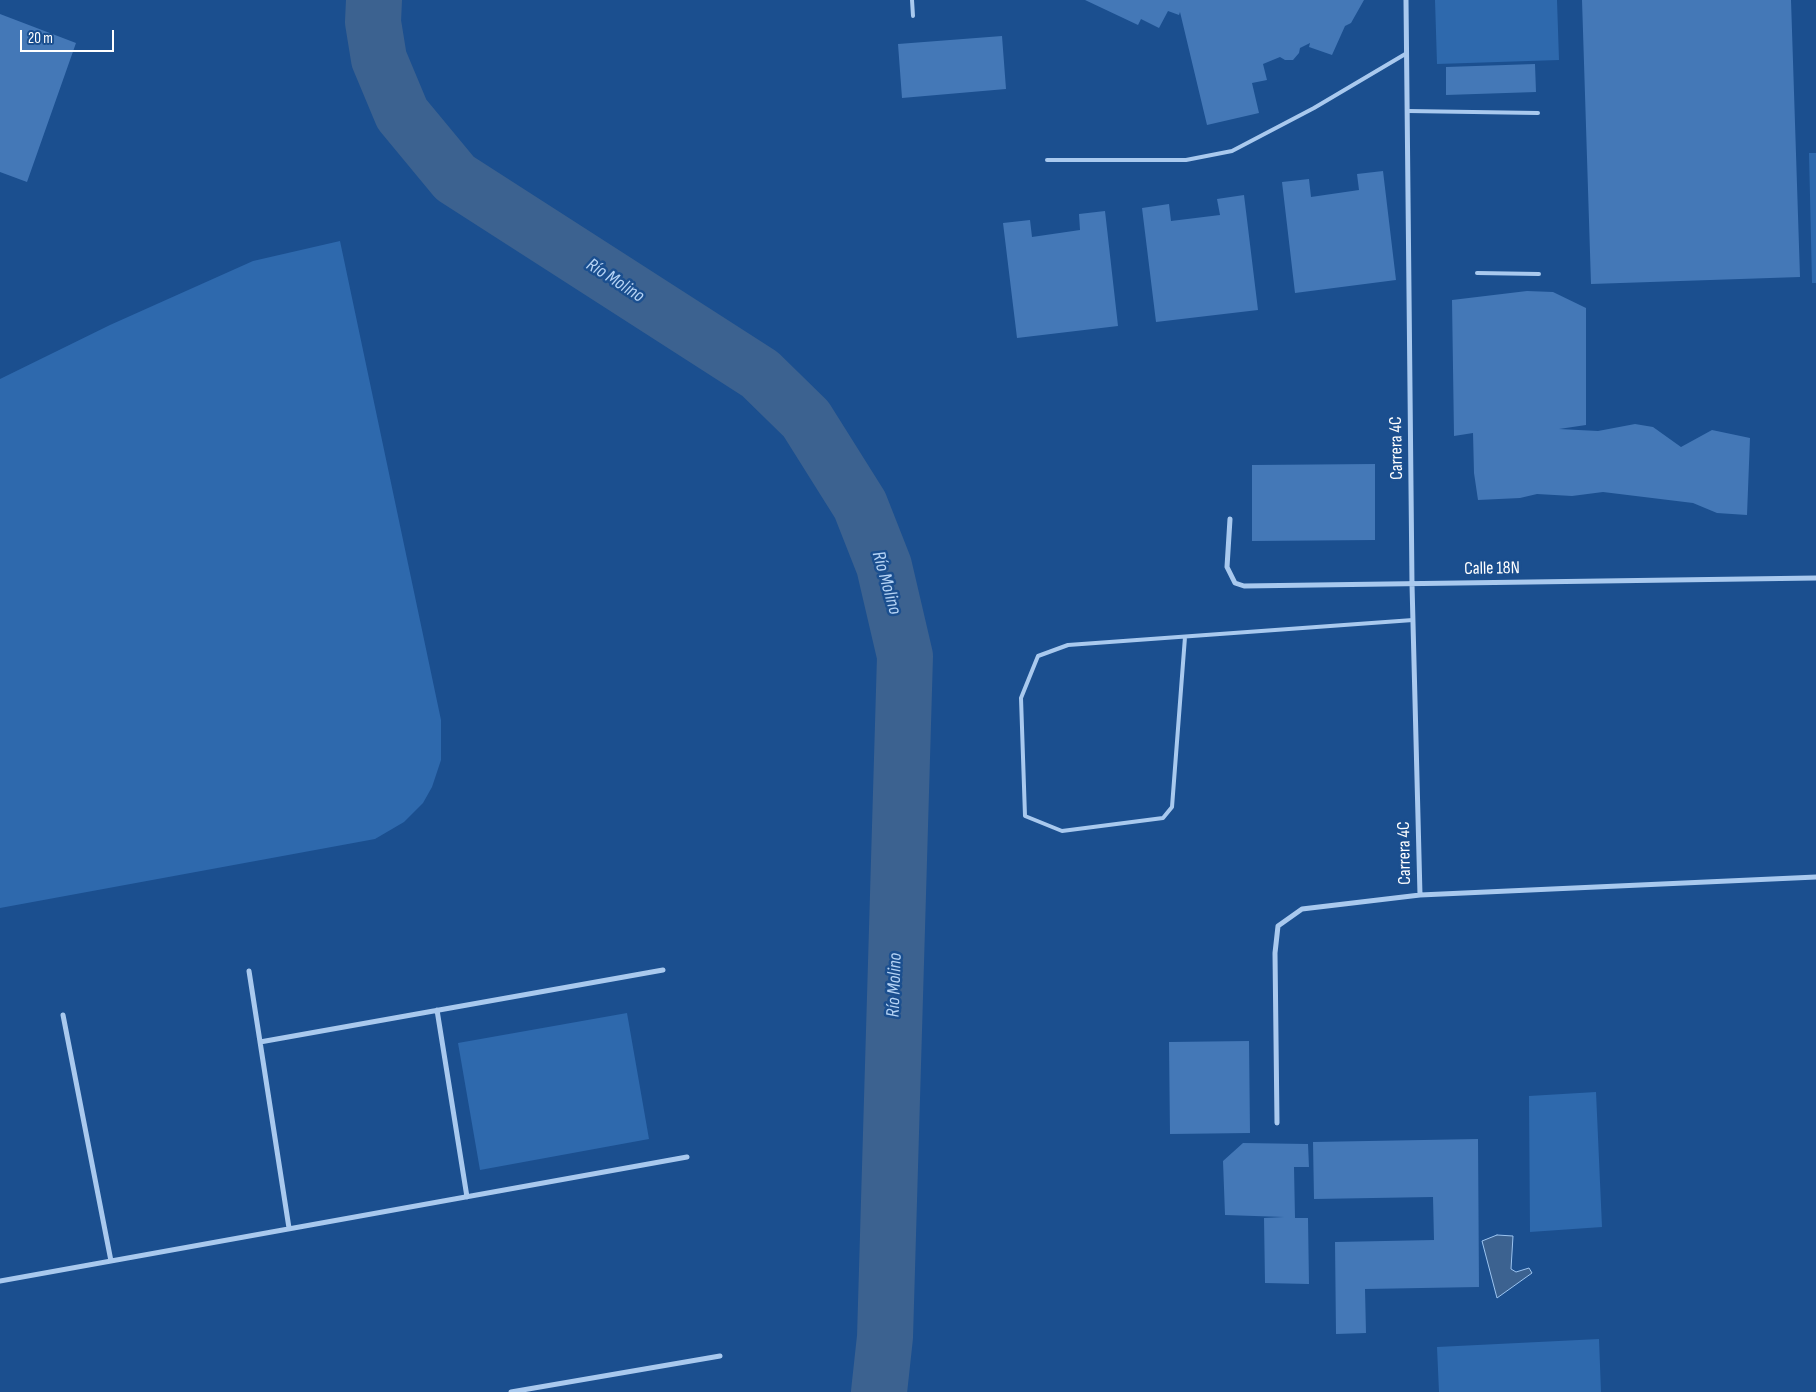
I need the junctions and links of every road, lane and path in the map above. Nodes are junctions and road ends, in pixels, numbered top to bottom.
1 (912, 0) edge
2 (1406, 0) edge
3 (913, 16) dead end
4 (1406, 53) junction
5 (1408, 111) junction
6 (1538, 113) dead end
7 (1047, 160) dead end
8 (1476, 273) dead end
9 (1539, 274) dead end
10 (1230, 519) dead end
11 (1816, 578) edge
12 (1412, 584) junction
13 (1413, 620) junction
14 (1185, 637) junction
15 (1816, 877) edge
16 (1420, 895) junction
17 (663, 970) dead end
18 (249, 971) dead end
19 (438, 1010) junction
20 (63, 1015) dead end
21 (260, 1042) junction
22 (1277, 1123) dead end
23 (686, 1157) dead end
24 (466, 1197) junction
25 (289, 1228) junction
26 (111, 1261) junction
27 (0, 1281) edge
28 (720, 1356) dead end
29 (511, 1392) edge

1 - 3 lane
2 - 4 street, Carrera 4C
4 - 5 street, Carrera 4C
4 - 7 lane
5 - 6 lane
5 - 12 street, Carrera 4C
8 - 9 lane
10 - 12 street, Calle 18N
11 - 12 street, Calle 18N
12 - 13 street, Carrera 4C
13 - 14 lane
13 - 16 street, Carrera 4C
14 - 14 lane
15 - 16 street
16 - 22 street
17 - 19 street
18 - 21 street
19 - 21 street
19 - 24 street
20 - 26 street
21 - 25 street
23 - 24 street
24 - 25 street
25 - 26 street
26 - 27 street
28 - 29 street

